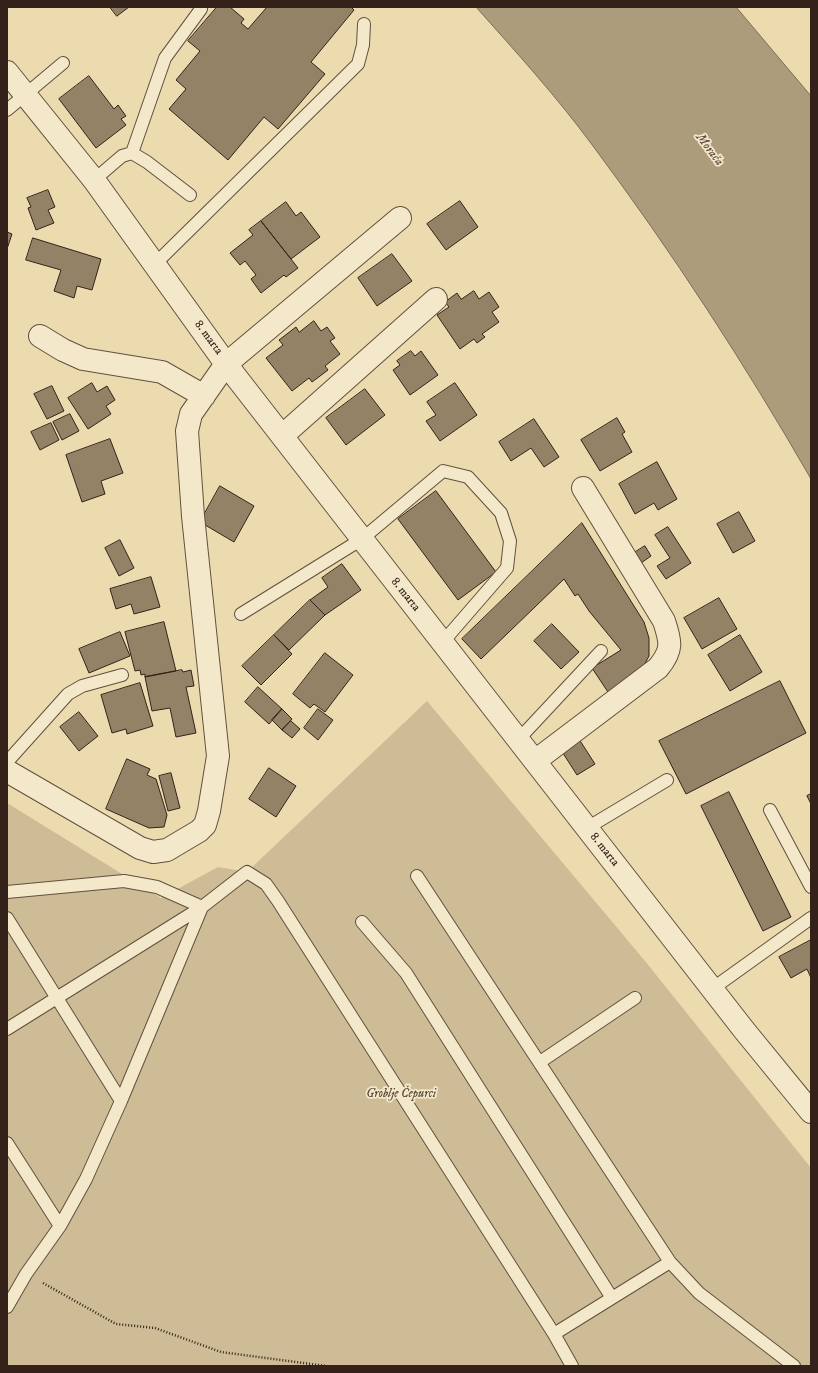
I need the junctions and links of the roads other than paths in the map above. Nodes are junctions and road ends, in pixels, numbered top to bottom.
1 (201, 9) dead end
2 (364, 24) dead end
3 (63, 63) dead end
4 (7, 72) edge
5 (25, 95) junction
6 (7, 110) edge
7 (132, 154) junction
8 (94, 180) junction
9 (190, 195) dead end
10 (400, 218) dead end
11 (155, 264) junction
12 (436, 299) dead end
13 (40, 336) dead end
14 (226, 364) junction
15 (204, 396) junction
16 (282, 436) junction
17 (583, 488) dead end
18 (362, 539) junction
19 (241, 614) dead end
20 (442, 643) junction
21 (601, 650) dead end
22 (122, 675) dead end
23 (518, 740) junction
24 (535, 761) junction
25 (7, 762) edge
26 (7, 771) edge
27 (667, 780) dead end
28 (770, 810) dead end
29 (587, 828) junction
30 (417, 876) dead end
31 (811, 887) edge
32 (7, 892) edge
33 (202, 907) junction
34 (7, 918) edge
35 (811, 918) edge
36 (362, 922) dead end
37 (712, 989) junction
38 (56, 997) junction
39 (635, 998) dead end
40 (7, 1029) edge
41 (540, 1062) junction
42 (121, 1101) junction
43 (811, 1112) edge
44 (7, 1143) edge
45 (60, 1226) junction
46 (670, 1262) junction
47 (612, 1298) junction
48 (7, 1306) edge
49 (554, 1334) junction
50 (572, 1366) edge
51 (794, 1366) edge

1 - 7 lane
2 - 11 lane
3 - 5 lane
4 - 5 street, 8. marta
5 - 6 lane
5 - 8 street, 8. marta
7 - 8 lane
7 - 9 lane
8 - 11 street, 8. marta
10 - 14 street
11 - 14 street, 8. marta
12 - 16 street
13 - 15 street
14 - 15 street
14 - 16 street, 8. marta
15 - 26 street
16 - 18 street, 8. marta
17 - 24 street
18 - 19 lane
18 - 20 street, 8. marta
18 - 20 lane
20 - 23 street, 8. marta
21 - 23 lane
22 - 25 lane
23 - 24 street, 8. marta
24 - 29 street, 8. marta
27 - 29 lane
28 - 31 lane
29 - 37 street, 8. marta
30 - 41 lane
32 - 33 lane
33 - 38 lane
33 - 42 lane
33 - 49 lane
34 - 38 lane
35 - 37 lane
36 - 47 lane
37 - 43 street, 8. marta
38 - 40 lane
38 - 42 lane
39 - 41 lane
41 - 46 lane
42 - 45 lane
44 - 45 lane
45 - 48 lane
46 - 47 lane
46 - 51 lane
47 - 49 lane
49 - 50 lane

